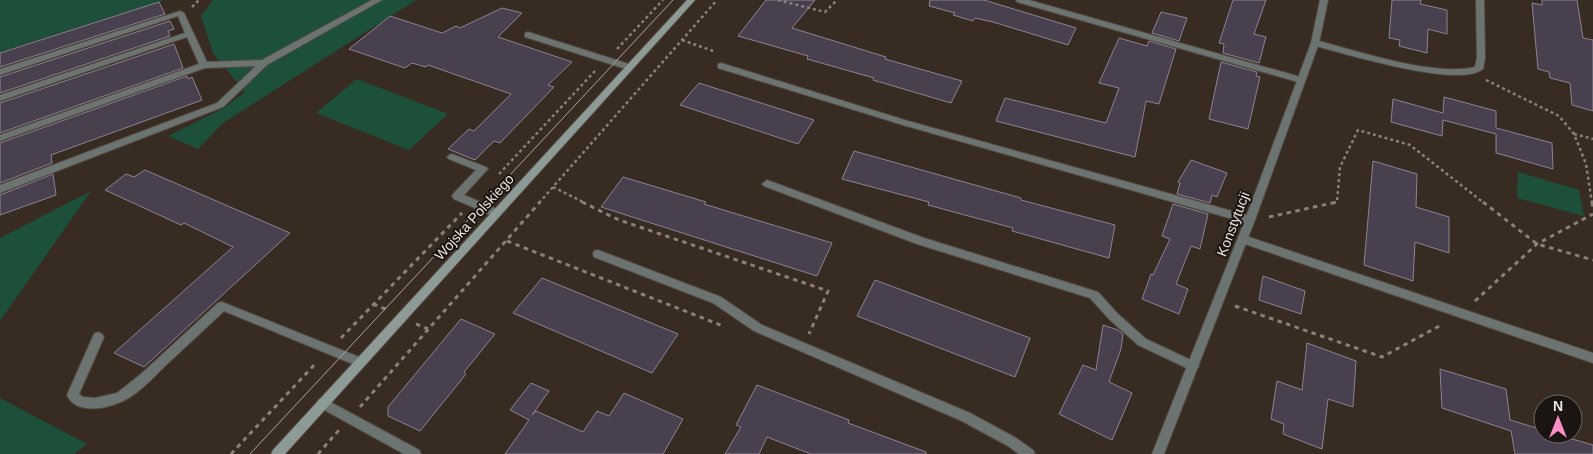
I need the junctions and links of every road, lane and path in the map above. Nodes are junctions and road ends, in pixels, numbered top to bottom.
1 (378, 0) edge
2 (663, 0) edge
3 (691, 0) edge
4 (717, 0) edge
5 (778, 0) edge
6 (837, 0) edge
7 (1020, 0) edge
8 (1324, 0) edge
9 (1480, 0) edge
10 (188, 34) junction
11 (528, 35) dead end
12 (682, 40) junction
13 (1315, 43) junction
14 (606, 60) junction
15 (264, 63) junction
16 (204, 64) junction
17 (721, 66) joint
18 (629, 67) junction
19 (0, 72) edge
20 (1472, 72) junction
21 (1301, 80) junction
22 (0, 98) edge
23 (1574, 134) junction
24 (0, 138) edge
25 (1593, 139) edge
26 (452, 157) dead end
27 (767, 184) dead end
28 (0, 188) edge
29 (553, 188) junction
30 (472, 203) junction
31 (1593, 208) edge
32 (496, 213) junction
33 (1250, 220) junction
34 (1242, 239) junction
35 (507, 240) junction
36 (1258, 244) junction
37 (598, 254) dead end
38 (1593, 260) edge
39 (1237, 297) dead end
40 (1230, 314) dead end
41 (728, 328) dead end
42 (98, 337) dead end
43 (802, 347) junction
44 (330, 349) junction
45 (1593, 358) edge
46 (360, 362) junction
47 (1193, 366) junction
48 (322, 404) junction
49 (349, 418) junction
50 (231, 454) edge
51 (277, 454) edge
52 (318, 454) edge
53 (414, 454) edge
54 (1029, 454) edge
55 (1158, 454) edge

1 - 15 street
2 - 14 path
3 - 18 main road, Wojska Polskiego
4 - 12 path
5 - 6 path
7 - 21 street
8 - 13 street, Konstytucji
9 - 20 street
10 - 16 street
10 - 19 street
10 - 22 street
11 - 14 street
12 - 17 path
12 - 29 path
13 - 20 street
13 - 21 street, Konstytucji
14 - 18 street
14 - 30 path
15 - 16 street
15 - 28 street
16 - 24 street
17 - 33 street
18 - 32 main road, Wojska Polskiego
20 - 23 path
21 - 33 street, Konstytucji
23 - 25 path
23 - 31 path
26 - 30 street
27 - 47 street
29 - 35 path
29 - 43 path
30 - 32 street
30 - 44 path
32 - 46 main road, Wojska Polskiego
33 - 34 street, Konstytucji
34 - 36 street
34 - 47 street, Konstytucji
35 - 41 path
35 - 49 path
36 - 38 path
36 - 45 street
37 - 43 street
39 - 40 path
42 - 44 street
43 - 54 street
44 - 46 street
44 - 50 path
46 - 48 main road, Wojska Polskiego
47 - 55 street, Konstytucji
48 - 49 street
48 - 51 main road, Wojska Polskiego
49 - 52 path
49 - 53 street

